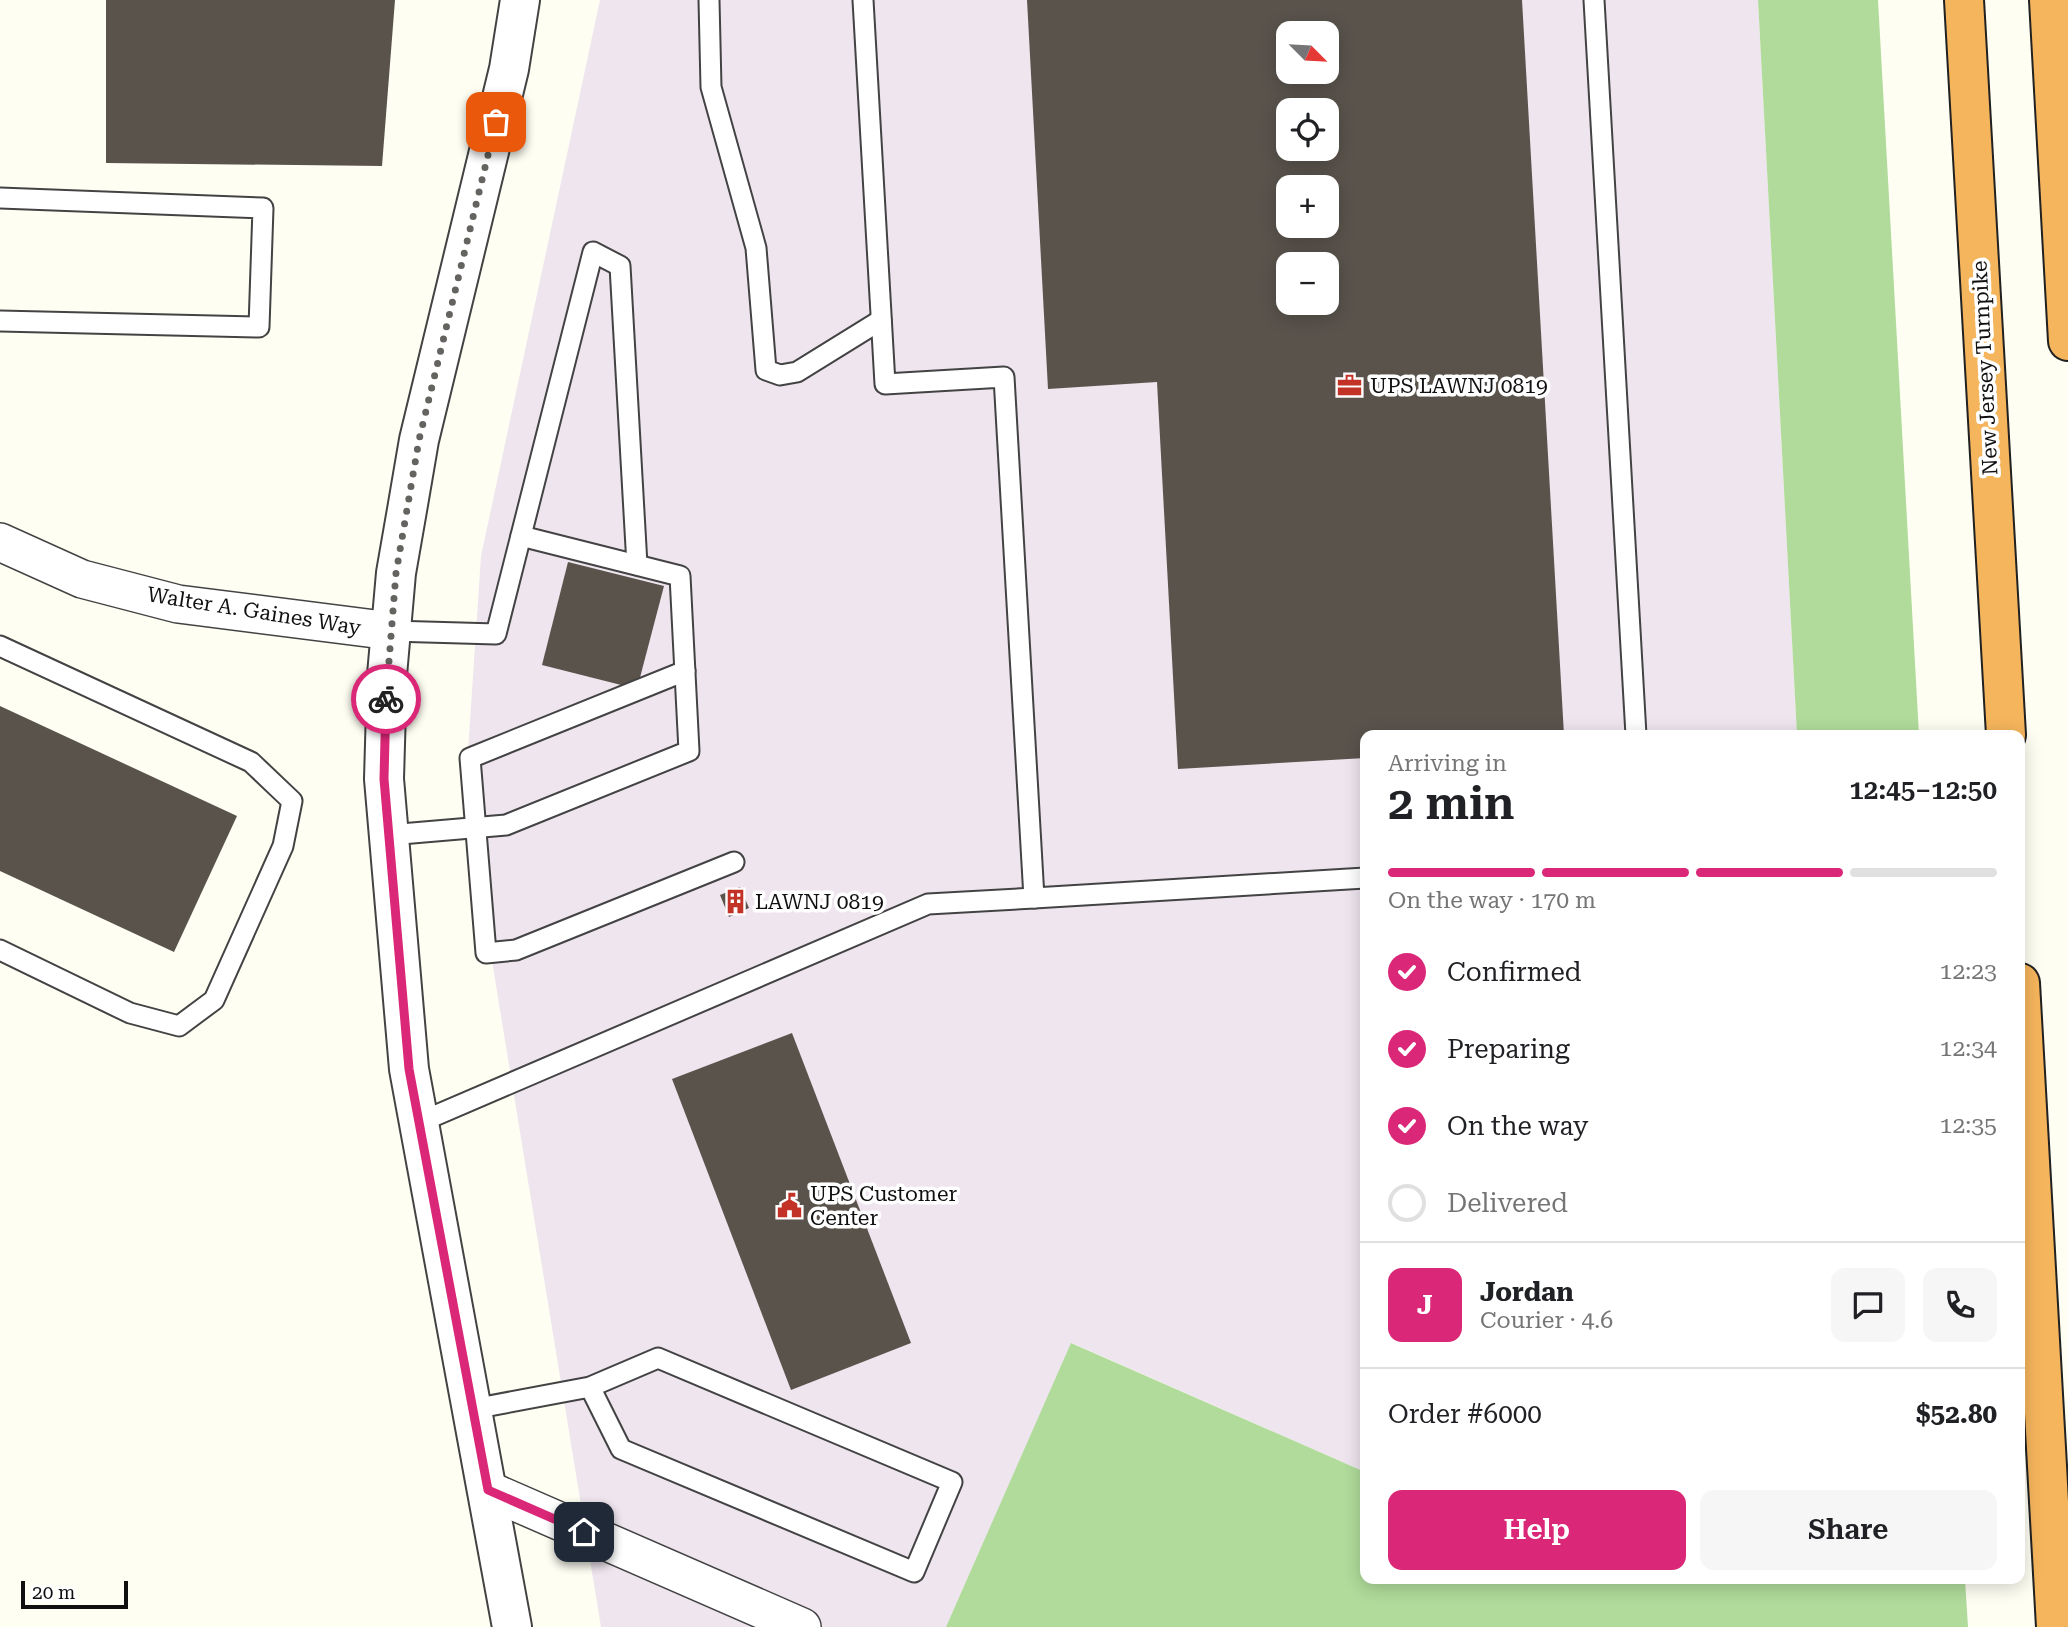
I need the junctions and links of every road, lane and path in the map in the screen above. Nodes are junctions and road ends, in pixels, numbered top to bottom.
1 (520, 0) edge
2 (709, 0) edge
3 (863, 0) edge
4 (1594, 0) edge
5 (1964, 0) edge
6 (2049, 0) edge
7 (0, 198) edge
8 (881, 320) junction
9 (0, 321) edge
10 (2068, 341) edge
11 (521, 536) junction
12 (0, 542) edge
13 (637, 565) junction
14 (391, 631) junction
15 (0, 646) edge
16 (685, 671) junction
17 (1636, 730) edge
18 (2006, 730) edge
19 (476, 828) junction
20 (389, 835) junction
21 (734, 862) dead end
22 (1360, 878) edge
23 (1034, 898) junction
24 (0, 950) edge
25 (2025, 1072) edge
26 (418, 1124) junction
27 (590, 1387) junction
28 (473, 1409) junction
29 (488, 1490) junction
30 (512, 1627) edge
31 (802, 1627) edge
32 (2056, 1627) edge

1 - 14 street
2 - 8 lane
3 - 8 lane
4 - 17 lane
5 - 18 highway, New Jersey Turnpike
6 - 10 highway
7 - 9 lane
8 - 23 lane
11 - 13 lane
11 - 13 lane
11 - 14 lane
12 - 14 street, Walter A. Gaines Way
13 - 16 lane
14 - 20 street
15 - 24 lane
16 - 19 lane
16 - 19 lane
19 - 20 lane
19 - 21 lane
20 - 26 street
22 - 23 lane
23 - 26 lane
25 - 32 highway
26 - 28 street
27 - 27 lane
27 - 28 lane
28 - 29 street
29 - 30 street
29 - 31 street

